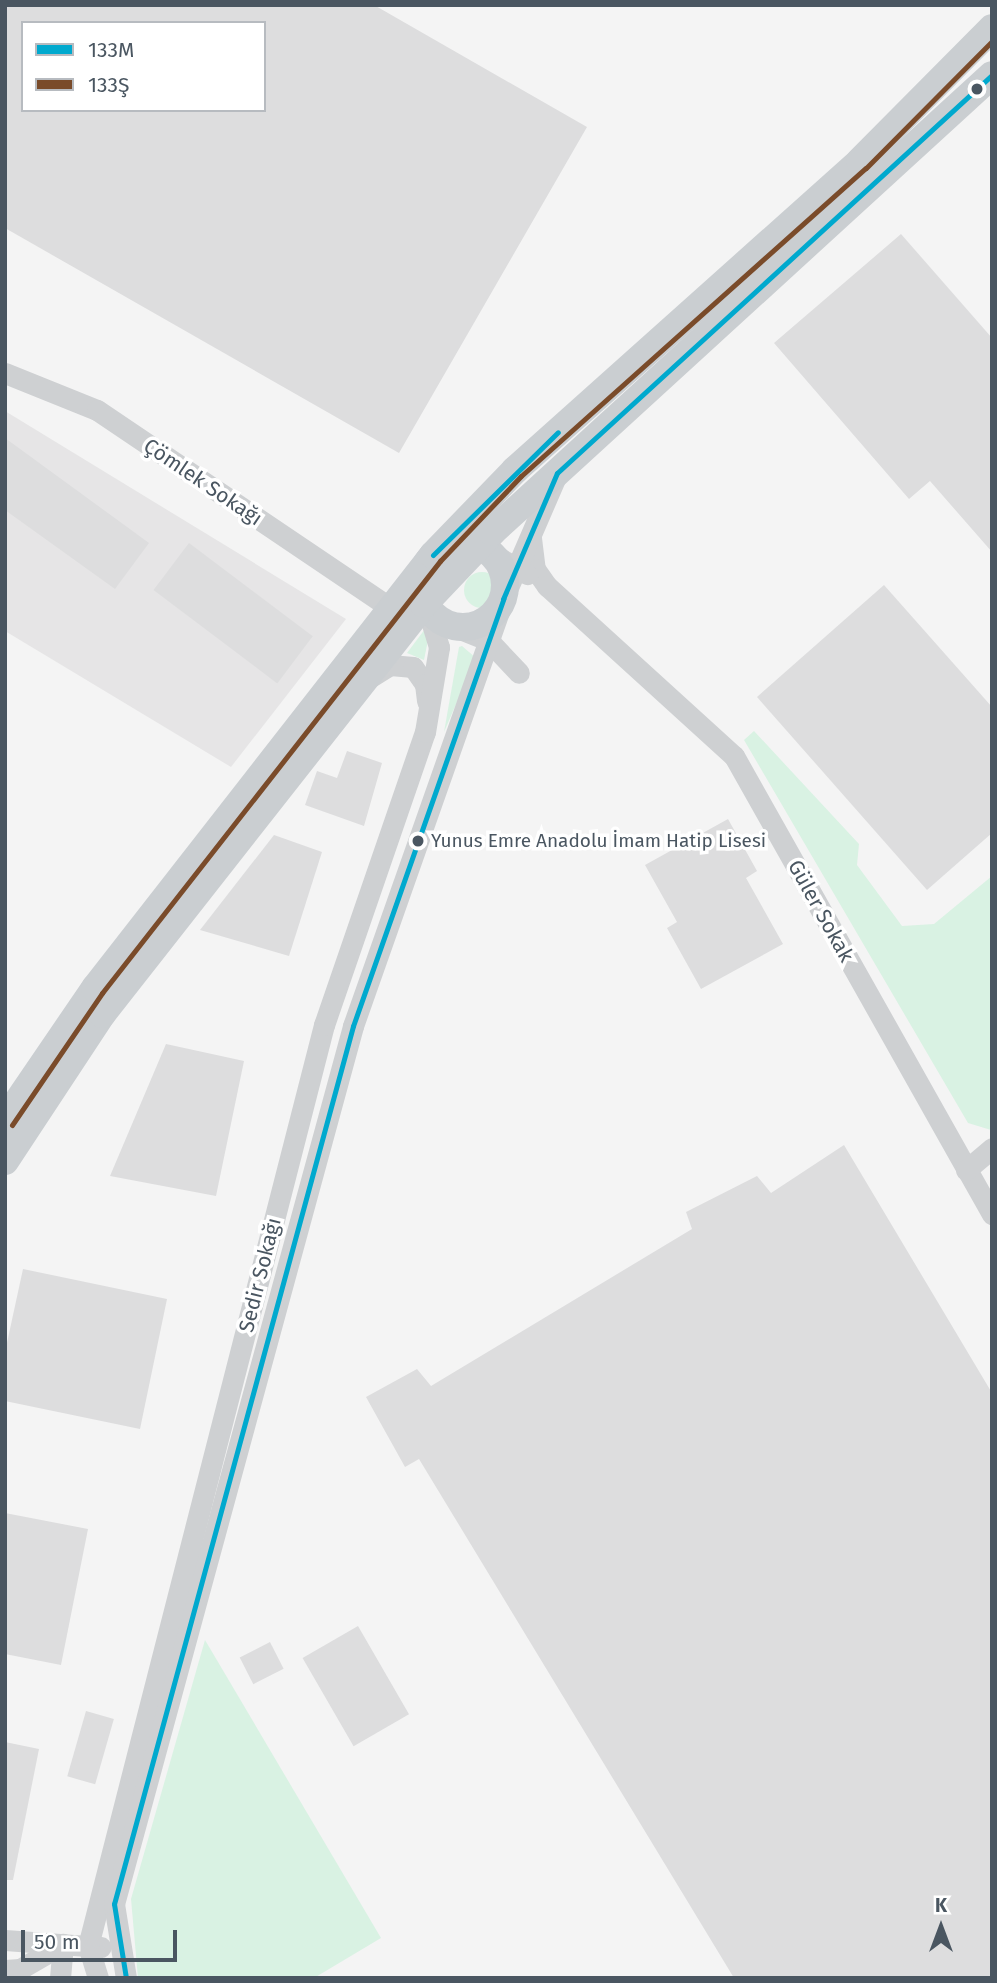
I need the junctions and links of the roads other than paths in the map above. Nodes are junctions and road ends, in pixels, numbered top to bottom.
1 (992, 27) edge
2 (992, 75) edge
3 (5, 373) edge
4 (557, 473) junction
5 (531, 532) junction
6 (483, 548) junction
7 (433, 555) junction
8 (517, 568) junction
9 (547, 586) junction
10 (503, 599) junction
11 (437, 617) junction
12 (396, 620) junction
13 (488, 640) junction
14 (519, 673) dead end
15 (352, 694) junction
16 (425, 733) junction
17 (5, 1120) edge
18 (992, 1148) edge
19 (5, 1161) edge
20 (966, 1170) junction
21 (992, 1214) edge
22 (5, 1940) edge
23 (63, 1944) junction
24 (88, 1946) junction
25 (117, 1948) junction
26 (5, 1970) edge
27 (60, 1978) edge
28 (98, 1978) edge
29 (126, 1978) edge

1 - 7 main road
2 - 4 main road
3 - 12 street, Çömlek Sokağı
4 - 5 street
4 - 6 main road
5 - 8 street
5 - 9 street
6 - 7 main road
6 - 8 street
6 - 10 main road
6 - 11 main road
7 - 11 main road
7 - 12 main road
8 - 9 street
8 - 10 street
9 - 10 street
9 - 20 street, Güler Sokak
10 - 11 main road
10 - 13 street
11 - 12 main road
11 - 13 street
11 - 16 street, Sedir Sokağı
12 - 15 main road
12 - 17 main road
13 - 14 street
13 - 25 street
15 - 16 street
15 - 19 main road
16 - 24 street, Sedir Sokağı
18 - 20 street
20 - 21 street, Güler Sokak
22 - 23 street
23 - 24 street
23 - 26 street
23 - 27 street
24 - 25 street
24 - 28 street
25 - 29 street

